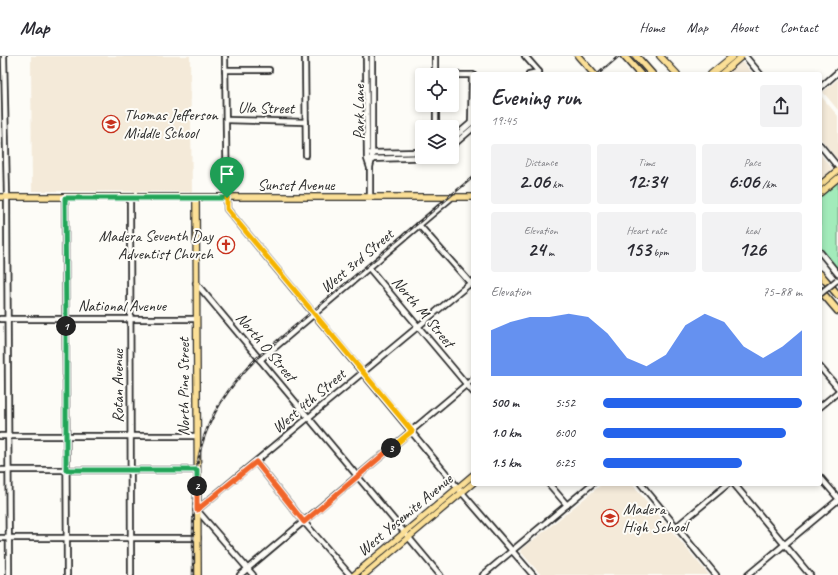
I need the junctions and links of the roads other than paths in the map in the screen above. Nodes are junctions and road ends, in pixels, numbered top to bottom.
1 (4, 56) edge
2 (225, 56) edge
3 (306, 56) edge
4 (366, 56) edge
5 (372, 56) edge
6 (435, 56) edge
7 (525, 56) edge
8 (578, 56) edge
9 (624, 56) edge
10 (636, 56) edge
11 (660, 56) edge
12 (733, 56) edge
13 (744, 56) edge
14 (435, 68) edge
15 (225, 70) junction
16 (269, 70) dead end
17 (537, 72) edge
18 (592, 72) edge
19 (638, 72) edge
20 (650, 72) edge
21 (675, 72) edge
22 (713, 72) edge
23 (724, 72) edge
24 (758, 72) edge
25 (838, 72) edge
26 (459, 75) edge
27 (471, 75) edge
28 (822, 86) edge
29 (0, 107) edge
30 (6, 107) junction
31 (226, 120) junction
32 (306, 122) junction
33 (471, 123) edge
34 (471, 130) edge
35 (459, 133) edge
36 (459, 140) edge
37 (822, 147) edge
38 (415, 152) edge
39 (370, 153) junction
40 (306, 155) dead end
41 (415, 158) edge
42 (370, 159) junction
43 (838, 167) edge
44 (838, 170) edge
45 (838, 178) edge
46 (822, 183) edge
47 (822, 191) edge
48 (370, 197) junction
49 (471, 197) edge
50 (0, 198) edge
51 (7, 198) junction
52 (65, 198) junction
53 (130, 198) junction
54 (196, 198) junction
55 (227, 198) junction
56 (451, 198) junction
57 (420, 225) junction
58 (822, 254) edge
59 (369, 268) junction
60 (838, 274) edge
61 (822, 276) edge
62 (837, 279) edge
63 (196, 283) junction
64 (471, 283) edge
65 (471, 285) edge
66 (822, 292) edge
67 (822, 292) edge
68 (838, 295) edge
69 (838, 311) edge
70 (314, 314) junction
71 (0, 319) edge
72 (7, 319) junction
73 (66, 319) junction
74 (131, 319) junction
75 (196, 319) junction
76 (418, 327) junction
77 (260, 360) junction
78 (822, 368) edge
79 (364, 372) junction
80 (471, 381) edge
81 (467, 385) junction
82 (838, 388) edge
83 (471, 390) edge
84 (838, 392) edge
85 (822, 405) edge
86 (309, 418) junction
87 (412, 431) junction
88 (0, 436) edge
89 (9, 436) junction
90 (66, 436) junction
91 (131, 436) junction
92 (197, 436) junction
93 (256, 462) junction
94 (0, 470) edge
95 (9, 470) junction
96 (66, 470) junction
97 (132, 470) junction
98 (197, 470) junction
99 (358, 476) junction
100 (471, 477) edge
101 (822, 479) edge
102 (471, 484) edge
103 (551, 486) edge
104 (590, 486) edge
105 (643, 486) edge
106 (726, 486) edge
107 (736, 486) edge
108 (460, 490) junction
109 (838, 499) edge
110 (567, 505) junction
111 (197, 510) junction
112 (304, 522) junction
113 (676, 527) junction
114 (406, 536) junction
115 (0, 538) edge
116 (9, 538) junction
117 (66, 538) junction
118 (132, 538) junction
119 (198, 538) junction
120 (784, 545) junction
121 (513, 550) junction
122 (248, 569) junction
123 (9, 575) edge
124 (66, 575) edge
125 (131, 575) edge
126 (198, 575) edge
127 (240, 575) edge
128 (253, 575) edge
129 (350, 575) edge
130 (354, 575) edge
131 (364, 575) edge
132 (440, 575) edge
133 (483, 575) edge
134 (533, 575) edge
135 (716, 575) edge
136 (748, 575) edge
137 (810, 575) edge

1 - 30 street
2 - 15 street
3 - 32 street
4 - 39 street, Park Lane
5 - 39 street, Park Lane
6 - 14 street
7 - 17 street
8 - 18 main road
9 - 19 highway
10 - 20 highway
11 - 21 main road
12 - 22 main road
13 - 23 main road
13 - 24 street
15 - 16 street
15 - 31 street
25 - 28 street
26 - 27 street
29 - 30 street
30 - 51 street
31 - 32 street, Ula Street
31 - 55 street
32 - 40 street
33 - 35 street
34 - 36 street
37 - 43 street
38 - 39 street
39 - 42 street, Park Lane
41 - 42 street
42 - 48 street, Park Lane
44 - 46 main road
45 - 47 main road
48 - 55 main road, Sunset Avenue
48 - 56 main road, Sunset Avenue
49 - 56 main road, Sunset Avenue
50 - 51 main road, Sunset Avenue
51 - 52 main road, Sunset Avenue
51 - 72 street
52 - 53 main road, Sunset Avenue
52 - 73 street
53 - 54 main road, Sunset Avenue
53 - 74 street, Rotan Avenue
54 - 55 main road, Sunset Avenue
54 - 63 main road, North Pine Street
55 - 70 street
56 - 57 street, West 3rd Street
57 - 59 street, West 3rd Street
57 - 64 street
58 - 60 street
59 - 70 street, West 3rd Street
59 - 76 street, North M Street
61 - 68 highway
62 - 66 street, bridge
63 - 75 main road, North Pine Street
63 - 77 street, North O Street
65 - 76 street, West 4th Street
67 - 69 highway
70 - 77 street, West 3rd Street
70 - 79 street
71 - 72 street, National Avenue
72 - 73 street, National Avenue
72 - 89 street
73 - 74 street, National Avenue
73 - 90 street
74 - 75 street, National Avenue
74 - 91 street, Rotan Avenue
75 - 92 main road, North Pine Street
76 - 79 street, West 4th Street
76 - 81 street, North M Street
77 - 86 street, North O Street
78 - 82 street
79 - 86 street, West 4th Street
79 - 87 street
80 - 81 street
81 - 83 street, North M Street
81 - 87 street
84 - 85 street
86 - 93 street, West 4th Street
86 - 99 street, North O Street
87 - 99 street
87 - 108 street
88 - 89 street
89 - 90 street
89 - 95 street
90 - 91 street
90 - 96 street
91 - 92 street
91 - 97 street, Rotan Avenue
92 - 98 main road, North Pine Street
93 - 111 street, West 4th Street
93 - 112 street
94 - 95 street
95 - 96 street
95 - 116 street
96 - 97 street
96 - 117 street
97 - 98 street
97 - 118 street, Rotan Avenue
98 - 111 main road, North Pine Street
99 - 112 street
99 - 114 street, North O Street
100 - 108 main road, West Yosemite Avenue
101 - 109 street
102 - 108 main road, West Yosemite Avenue
103 - 110 street
104 - 110 street
105 - 113 street
106 - 113 street
107 - 120 street
108 - 114 main road, West Yosemite Avenue
108 - 121 street
109 - 120 street
110 - 121 street
111 - 119 main road, North Pine Street
111 - 122 street
112 - 122 street
112 - 129 street
113 - 135 street
114 - 130 main road, West Yosemite Avenue
114 - 131 main road, West Yosemite Avenue
114 - 132 street, North O Street
115 - 116 street
116 - 117 street
116 - 123 street
117 - 118 street
117 - 124 street
118 - 119 street
118 - 125 street, Rotan Avenue
119 - 126 main road, North Pine Street
120 - 136 street
120 - 137 street
121 - 133 street
121 - 134 street
122 - 127 street
122 - 128 street

